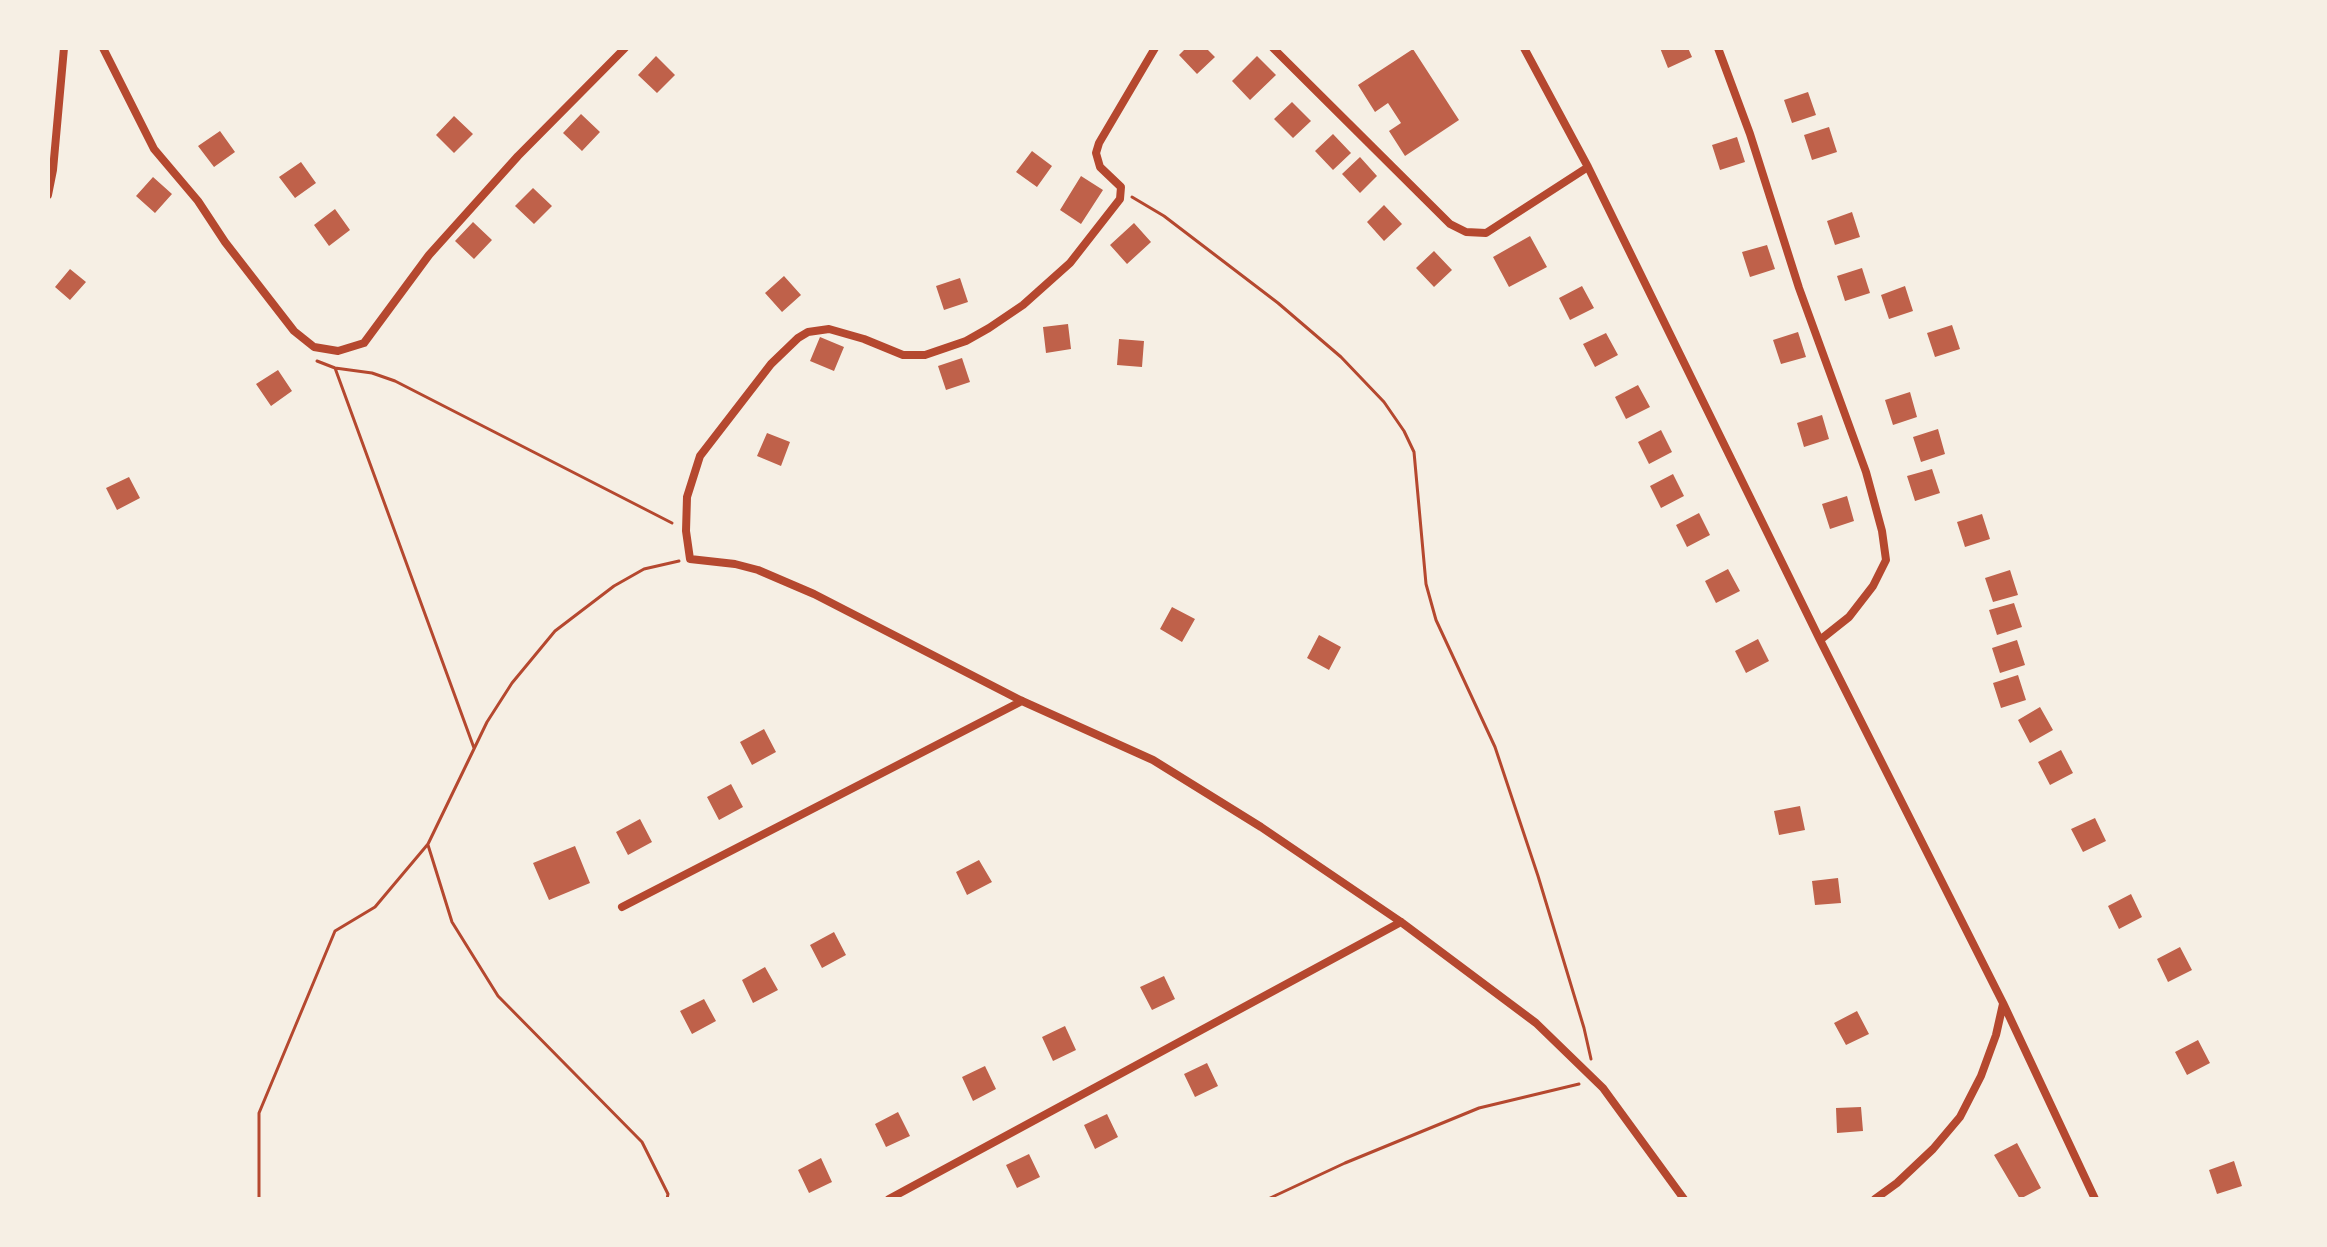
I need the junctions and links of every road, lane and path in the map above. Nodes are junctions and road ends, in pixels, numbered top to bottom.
1 (64, 48) edge
2 (103, 48) edge
3 (625, 48) edge
4 (1155, 48) edge
5 (1273, 48) edge
6 (1524, 48) edge
7 (1718, 48) edge
8 (1588, 167) junction
9 (1122, 192) junction
10 (48, 195) edge
11 (314, 347) junction
12 (335, 368) junction
13 (686, 531) junction
14 (690, 559) junction
15 (1820, 640) junction
16 (1022, 701) junction
17 (474, 748) junction
18 (428, 844) junction
19 (622, 907) dead end
20 (1401, 922) junction
21 (2003, 1003) junction
22 (1595, 1080) junction
23 (259, 1199) edge
24 (667, 1199) edge
25 (889, 1199) edge
26 (1268, 1199) edge
27 (1684, 1199) edge
28 (1875, 1199) edge
29 (2095, 1199) edge

1 - 10 street
2 - 11 street
3 - 11 street
4 - 9 street
5 - 8 street
6 - 8 street
7 - 15 street
8 - 15 street
9 - 13 street
9 - 22 path
11 - 12 path
12 - 13 path
12 - 17 path
13 - 14 street
14 - 16 street
14 - 17 path
15 - 21 street
16 - 19 street
16 - 20 street
17 - 18 path
18 - 23 path
18 - 24 path
20 - 22 street
20 - 25 street
21 - 28 street
21 - 29 street
22 - 26 path
22 - 27 street

